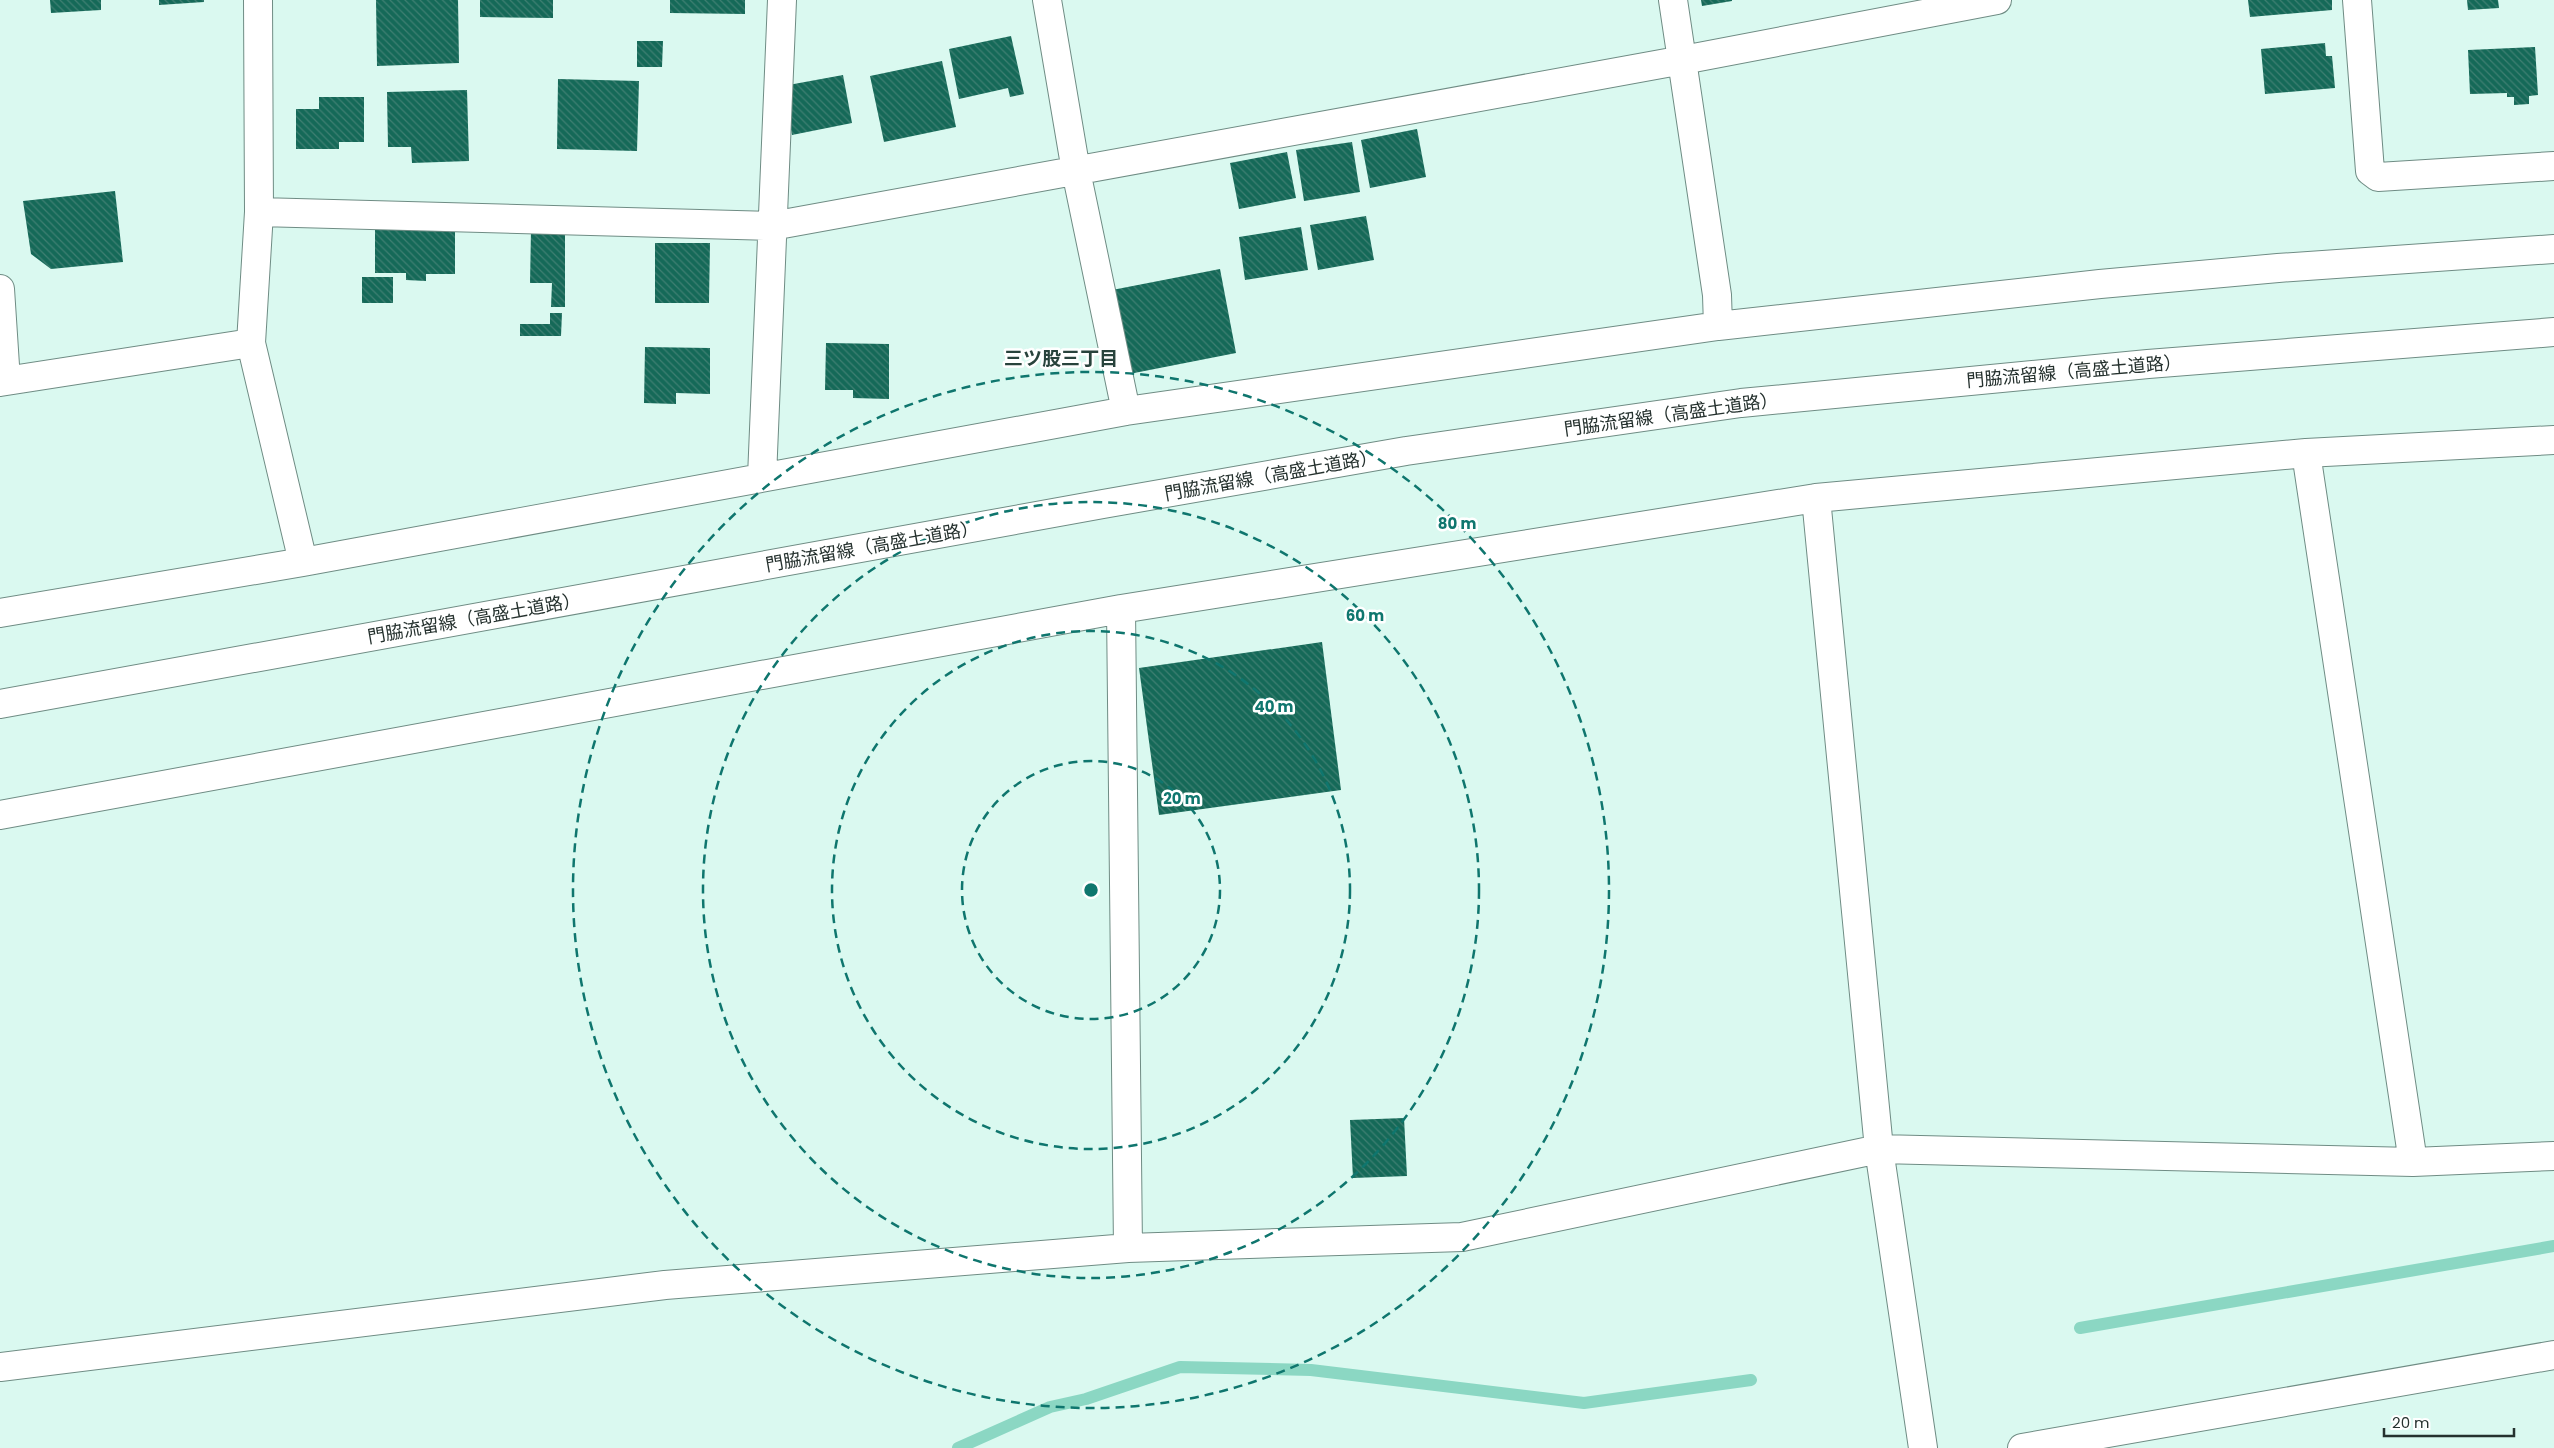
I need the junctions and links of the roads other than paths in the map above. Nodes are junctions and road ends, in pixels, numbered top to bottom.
1 (258, 0) edge
2 (782, 0) edge
3 (1047, 0) edge
4 (1673, 0) edge
5 (1997, 0) edge
6 (2356, 0) edge
7 (1935, 6) edge
8 (1683, 60) junction
9 (2554, 166) edge
10 (1076, 171) junction
11 (259, 212) junction
12 (772, 226) junction
13 (2554, 249) edge
14 (0, 289) edge
15 (1718, 326) junction
16 (2554, 332) edge
17 (252, 343) junction
18 (3, 381) edge
19 (1126, 411) junction
20 (2554, 440) edge
21 (2306, 453) junction
22 (762, 477) junction
23 (1816, 498) junction
24 (304, 562) junction
25 (1121, 609) junction
26 (0, 613) edge
27 (0, 704) edge
28 (0, 815) edge
29 (1879, 1150) junction
30 (2554, 1156) edge
31 (2413, 1162) junction
32 (1128, 1248) junction
33 (2554, 1356) edge
34 (0, 1367) edge
35 (1923, 1448) edge
36 (2022, 1448) edge

1 - 11 street
2 - 12 street
3 - 10 street
4 - 8 street
5 - 7 street
6 - 9 street
7 - 8 street
8 - 10 street
8 - 15 street
10 - 12 street
10 - 19 street
11 - 12 street
11 - 17 street
12 - 22 street
13 - 15 street
14 - 18 street
15 - 19 street
16 - 27 street, 門脇流留線（高盛土道路）
17 - 18 street
17 - 24 street
19 - 22 street
20 - 21 street
21 - 23 street
21 - 31 street
22 - 24 street
23 - 25 street
23 - 29 street
24 - 26 street
25 - 28 street
25 - 32 street
29 - 31 street
29 - 32 street
29 - 35 street
30 - 31 street
32 - 34 street
33 - 36 street

